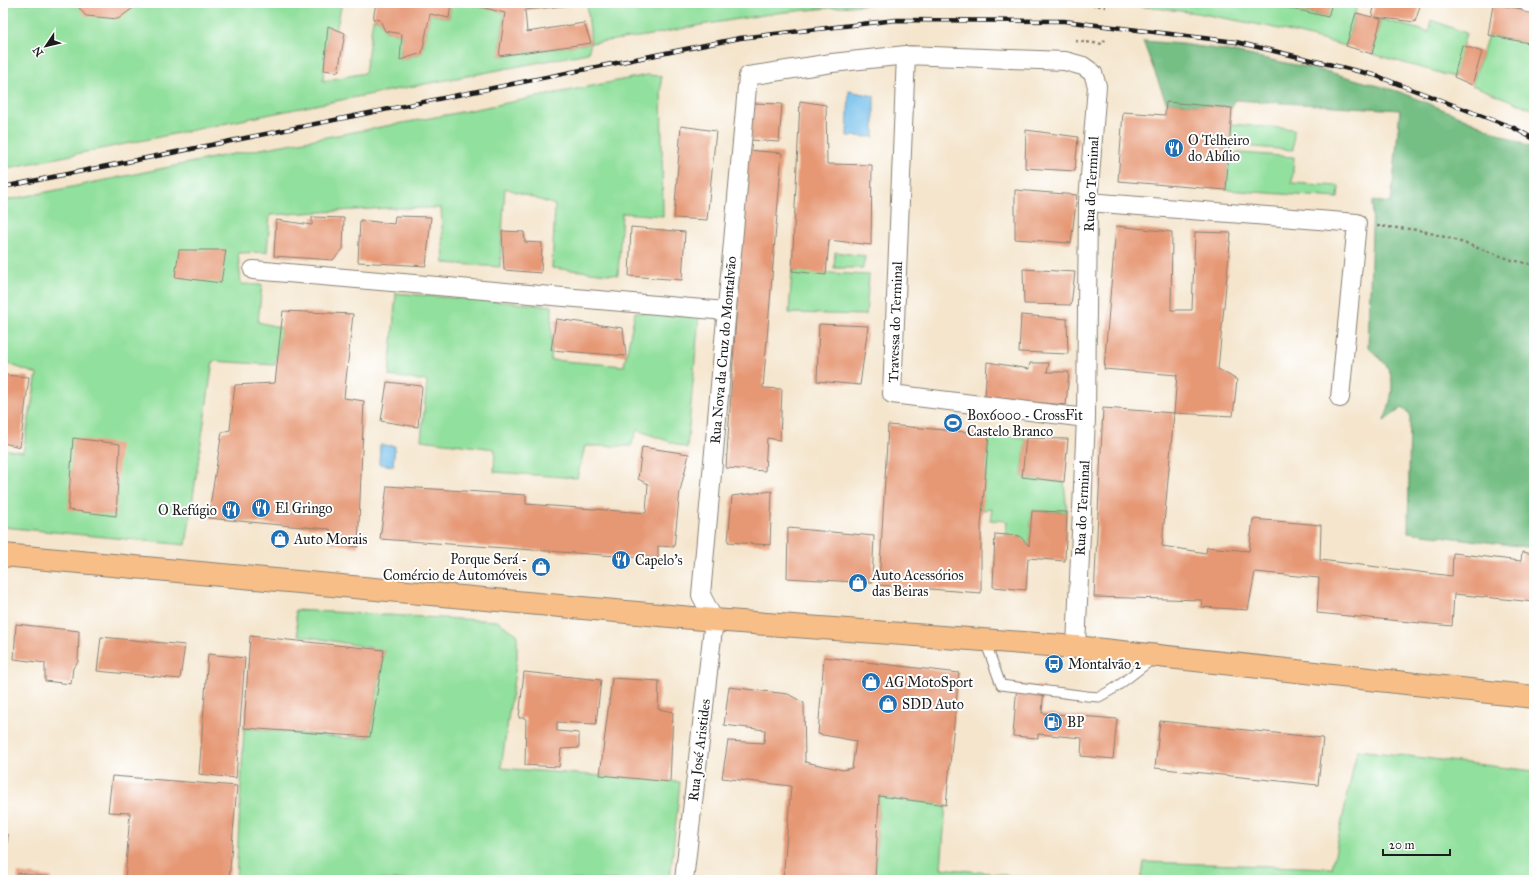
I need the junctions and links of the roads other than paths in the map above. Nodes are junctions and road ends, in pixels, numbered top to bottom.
1 (1528, 3) edge
2 (1534, 4) edge
3 (906, 55) junction
4 (748, 76) joint
5 (1088, 202) junction
6 (253, 270) dead end
7 (726, 311) junction
8 (1340, 398) dead end
9 (1086, 418) junction
10 (3, 555) edge
11 (714, 620) junction
12 (985, 640) junction
13 (1076, 646) junction
14 (1158, 656) junction
15 (1534, 697) edge
16 (684, 880) edge

1 - 2 street
3 - 4 street, Rua do Terminal
3 - 5 street, Rua do Terminal
3 - 9 street, Travessa do Terminal
4 - 7 street, Rua Nova da Cruz do Montalvão
5 - 8 street
5 - 9 street, Rua do Terminal
6 - 7 street
7 - 11 street, Rua Nova da Cruz do Montalvão
9 - 13 street, Rua do Terminal
10 - 11 main road
11 - 12 main road
11 - 16 street, Rua José Aristides
12 - 13 main road
12 - 14 lane
13 - 14 main road
14 - 15 main road

